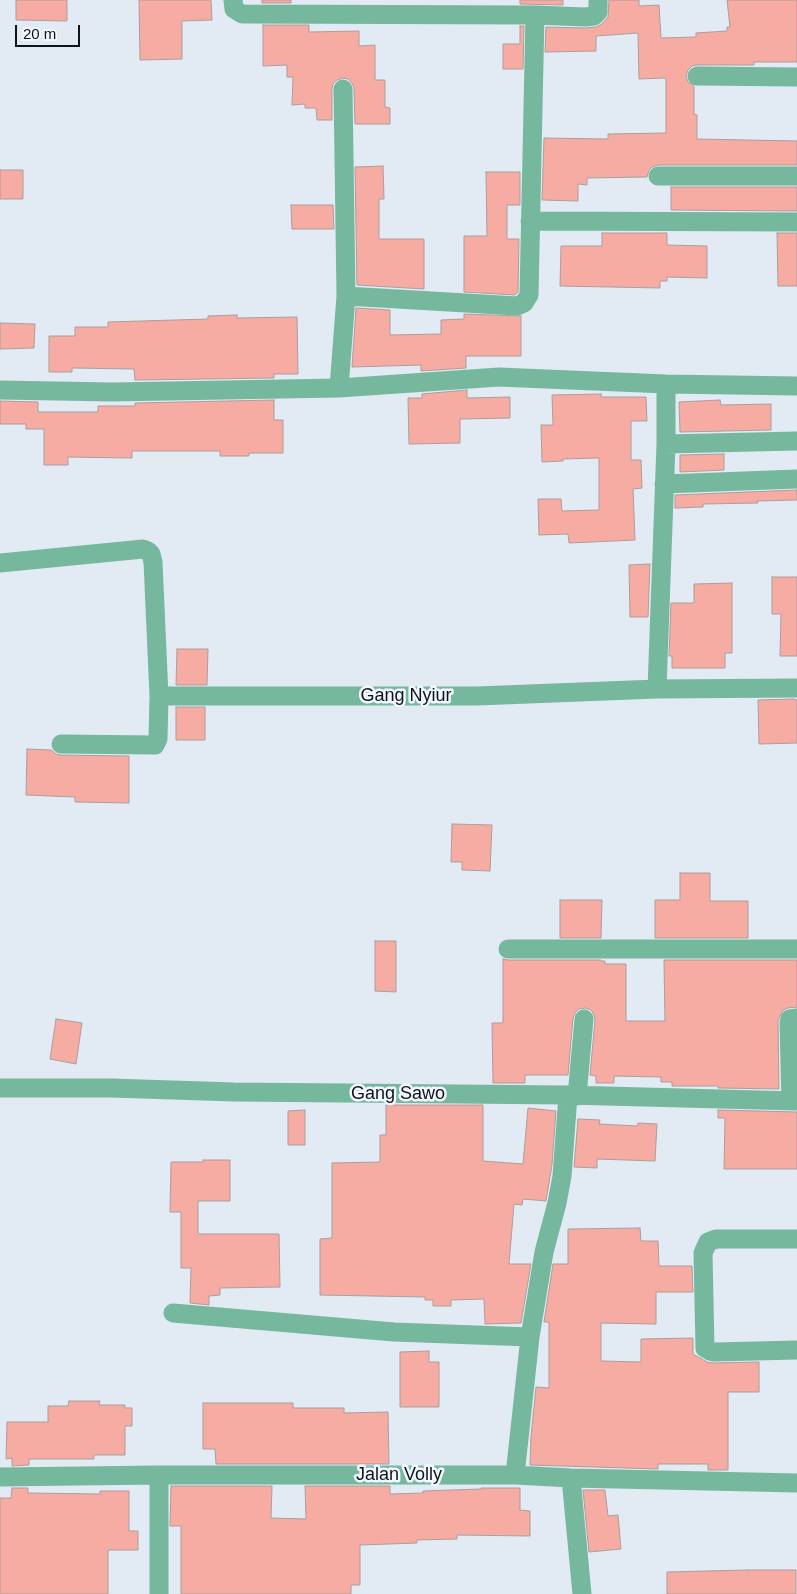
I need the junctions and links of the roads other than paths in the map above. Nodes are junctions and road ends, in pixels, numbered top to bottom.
1 (233, 0) edge
2 (598, 0) edge
3 (535, 15) junction
4 (698, 76) dead end
5 (797, 77) edge
6 (343, 89) dead end
7 (658, 176) dead end
8 (797, 176) edge
9 (530, 221) junction
10 (797, 222) edge
11 (346, 296) junction
12 (666, 384) junction
13 (797, 386) edge
14 (339, 388) junction
15 (0, 390) edge
16 (797, 441) edge
17 (666, 444) junction
18 (797, 479) edge
19 (664, 484) junction
20 (0, 562) edge
21 (657, 688) junction
22 (797, 688) edge
23 (159, 696) junction
24 (61, 744) dead end
25 (508, 949) dead end
26 (797, 949) edge
27 (797, 1018) edge
28 (584, 1019) dead end
29 (0, 1088) edge
30 (572, 1096) junction
31 (794, 1101) edge
32 (797, 1239) edge
33 (173, 1312) dead end
34 (530, 1337) junction
35 (797, 1350) edge
36 (159, 1475) junction
37 (515, 1475) junction
38 (0, 1477) edge
39 (571, 1478) junction
40 (797, 1483) edge
41 (159, 1594) edge
42 (582, 1594) edge

1 - 3 street
2 - 3 street
3 - 9 street
4 - 5 street
6 - 11 street
7 - 8 street
9 - 10 street
9 - 11 street
11 - 14 street
12 - 13 street
12 - 14 street
12 - 17 street
14 - 15 street
16 - 17 street
17 - 19 street
18 - 19 street
19 - 21 street
20 - 23 street
21 - 22 street, Gang Nyiur
21 - 23 street, Gang Nyiur
23 - 24 street
25 - 26 street
27 - 31 street
28 - 30 street
29 - 30 street, Gang Sawo
30 - 31 street, Gang Sawo
30 - 34 street
32 - 35 street
33 - 34 street
34 - 37 street
36 - 37 street, Jalan Volly
36 - 38 street, Jalan Volly
36 - 41 street
37 - 39 street, Jalan Volly
39 - 40 street, Jalan Volly
39 - 42 street

